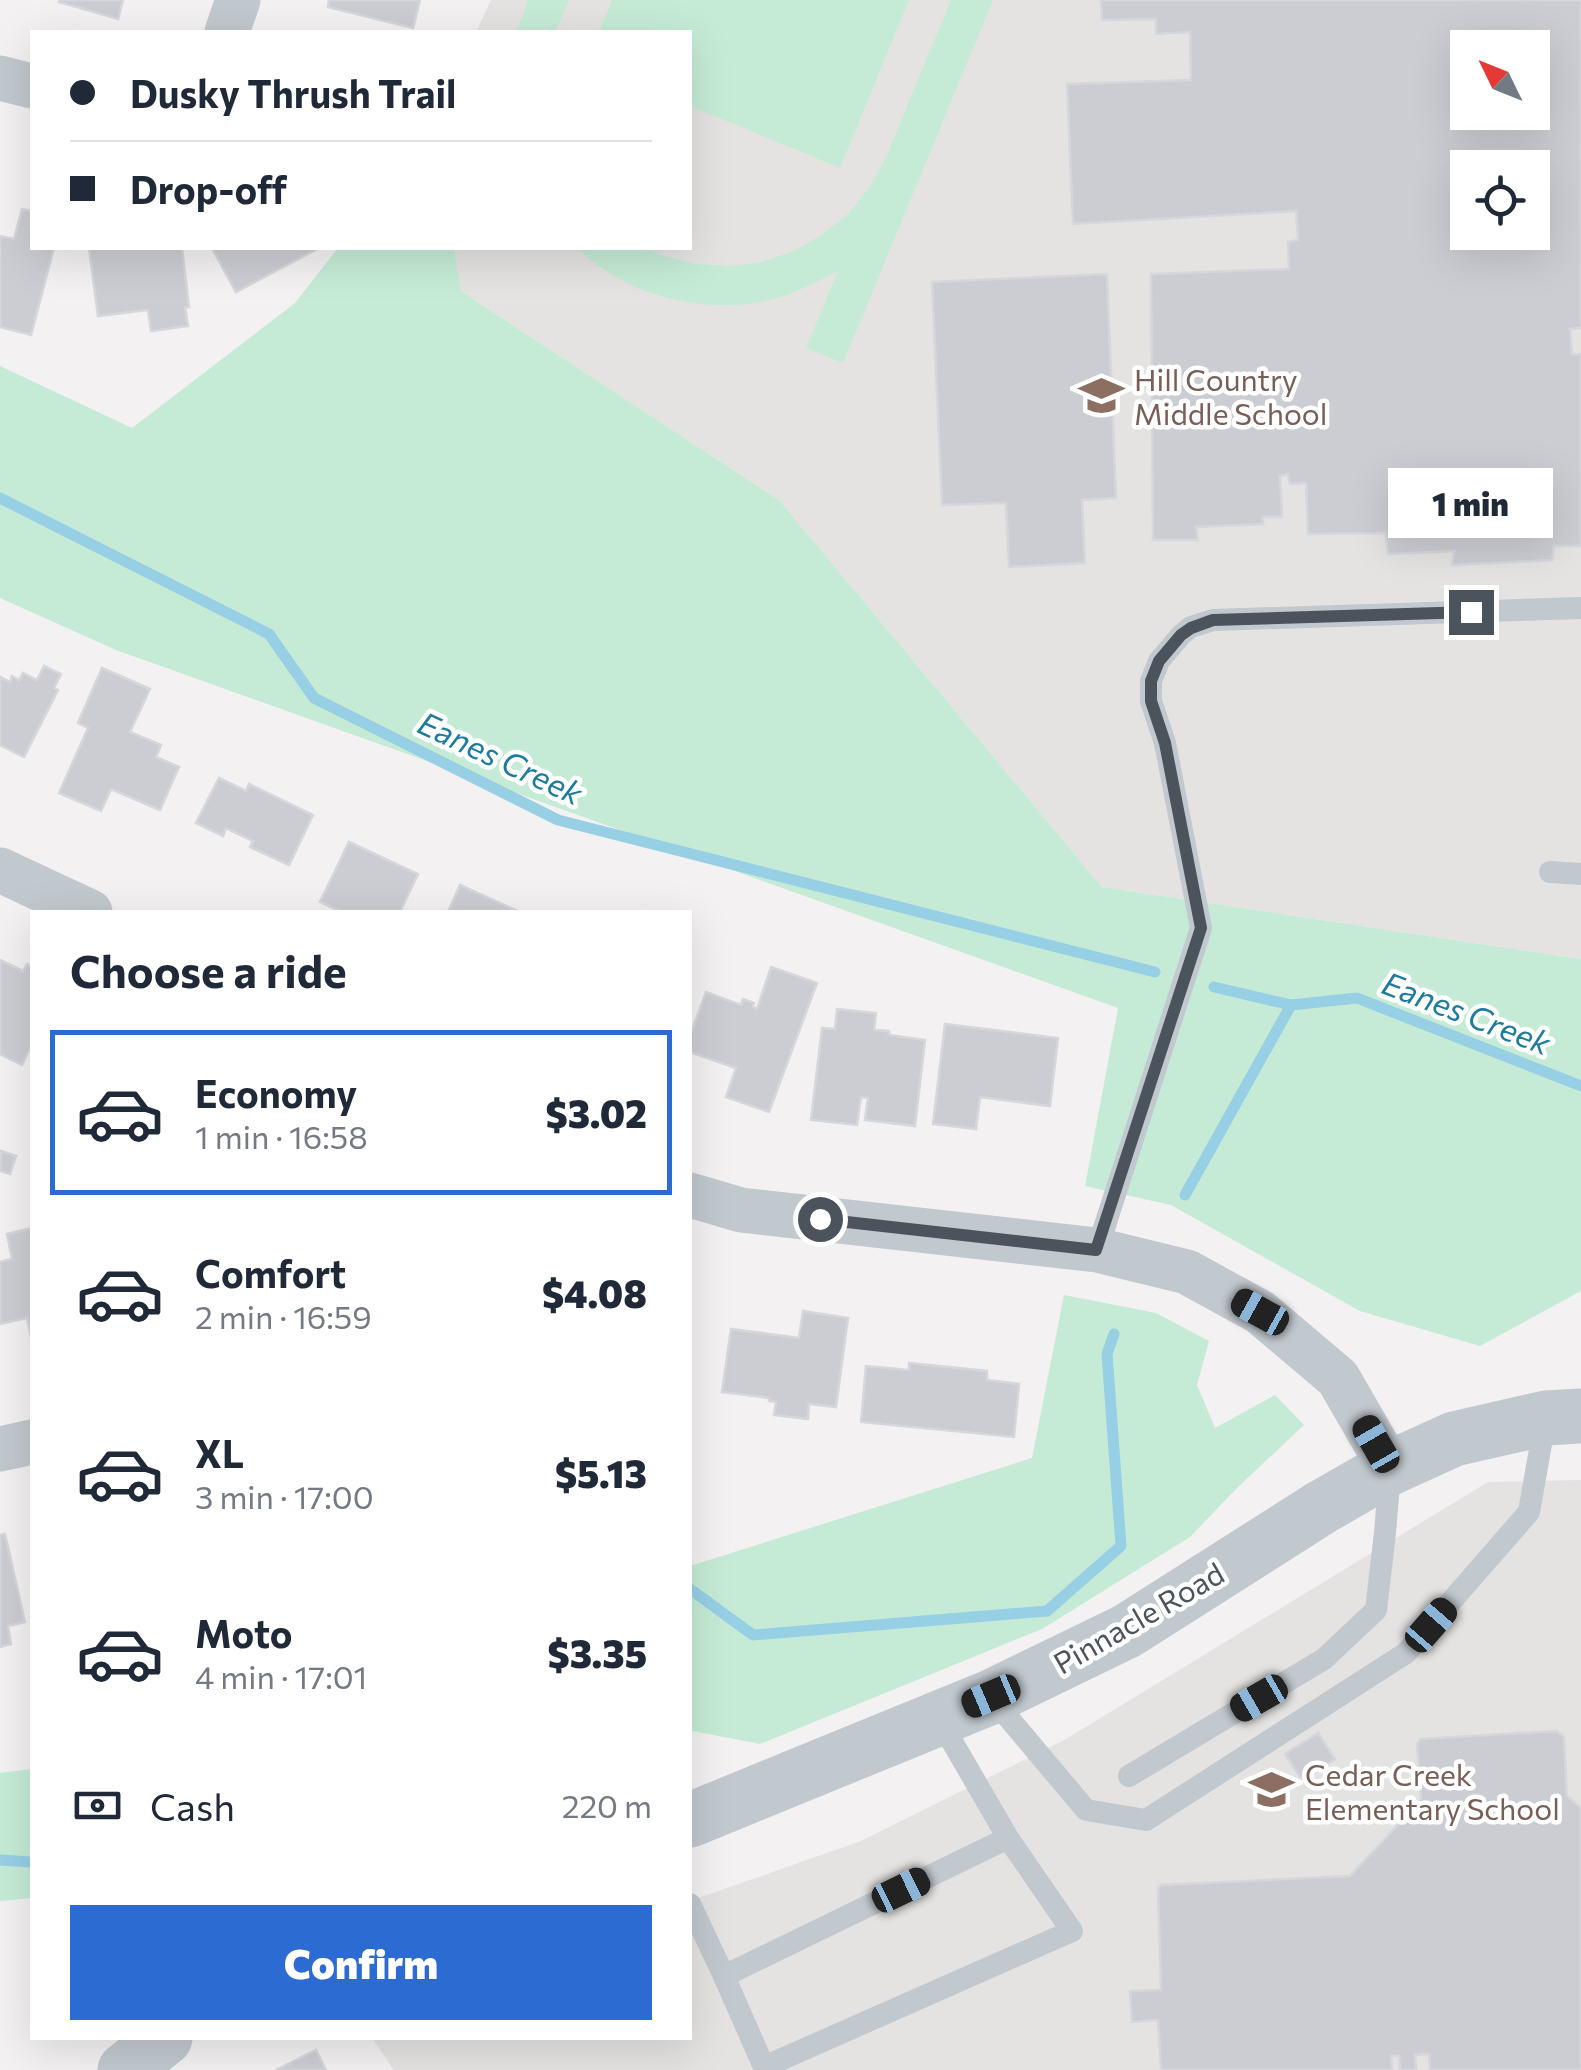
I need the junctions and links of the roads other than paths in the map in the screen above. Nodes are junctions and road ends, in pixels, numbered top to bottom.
1 (238, 0) edge
2 (228, 30) edge
3 (0, 78) edge
4 (30, 86) edge
5 (1581, 608) edge
6 (0, 870) edge
7 (1550, 872) dead end
8 (1581, 874) edge
9 (86, 910) edge
10 (692, 1196) edge
11 (1096, 1250) junction
12 (1563, 1416) edge
13 (30, 1442) edge
14 (0, 1450) edge
15 (1390, 1468) junction
16 (991, 1696) junction
17 (939, 1719) junction
18 (1128, 1776) dead end
19 (692, 1819) edge
20 (1008, 1838) junction
21 (692, 1908) edge
22 (724, 1976) junction
23 (162, 2040) edge
24 (125, 2070) edge

1 - 2 street
3 - 4 street
5 - 11 lane
6 - 9 street
7 - 8 lane
10 - 11 street
11 - 15 street
12 - 15 street, Pinnacle Road
12 - 16 lane
13 - 14 street
15 - 16 street, Pinnacle Road
15 - 18 lane
16 - 17 street, Pinnacle Road
17 - 19 street, Pinnacle Road
17 - 20 lane
20 - 22 lane
20 - 22 lane
21 - 22 lane
23 - 24 street

